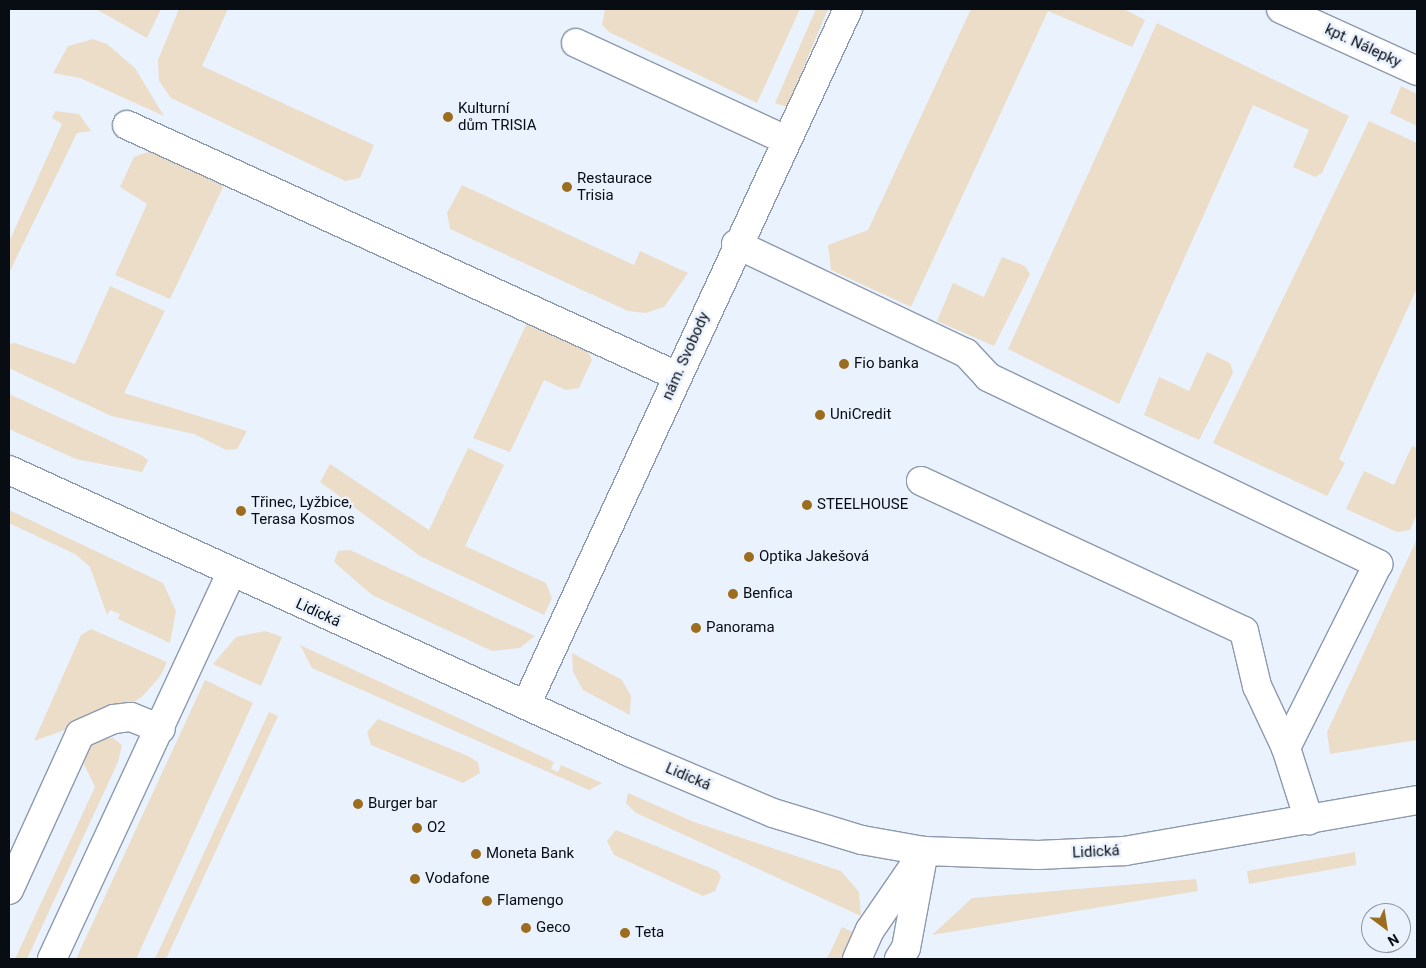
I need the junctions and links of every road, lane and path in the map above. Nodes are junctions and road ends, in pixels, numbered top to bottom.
1 (848, 9) edge
2 (1281, 9) edge
3 (576, 43) dead end
4 (1417, 71) edge
5 (127, 125) dead end
6 (786, 140) junction
7 (736, 244) junction
8 (677, 376) junction
9 (9, 470) edge
10 (921, 481) dead end
11 (232, 572) junction
12 (526, 705) junction
13 (161, 729) junction
14 (1286, 748) junction
15 (1417, 800) edge
16 (1309, 820) junction
17 (924, 851) junction
18 (9, 890) edge
19 (52, 959) edge
20 (857, 959) edge
21 (899, 959) edge

1 - 6 street, nám. Svobody
2 - 4 street, kpt. Nálepky
3 - 6 street
5 - 8 street
6 - 7 street, nám. Svobody
7 - 8 street, nám. Svobody
7 - 14 street
8 - 12 street, nám. Svobody
9 - 11 street, Lidická
10 - 14 street
11 - 12 street, Lidická
11 - 13 street
12 - 17 street, Lidická
13 - 18 street
13 - 19 street
14 - 16 street
15 - 16 street, Lidická
16 - 17 street, Lidická
17 - 20 street
17 - 21 street

